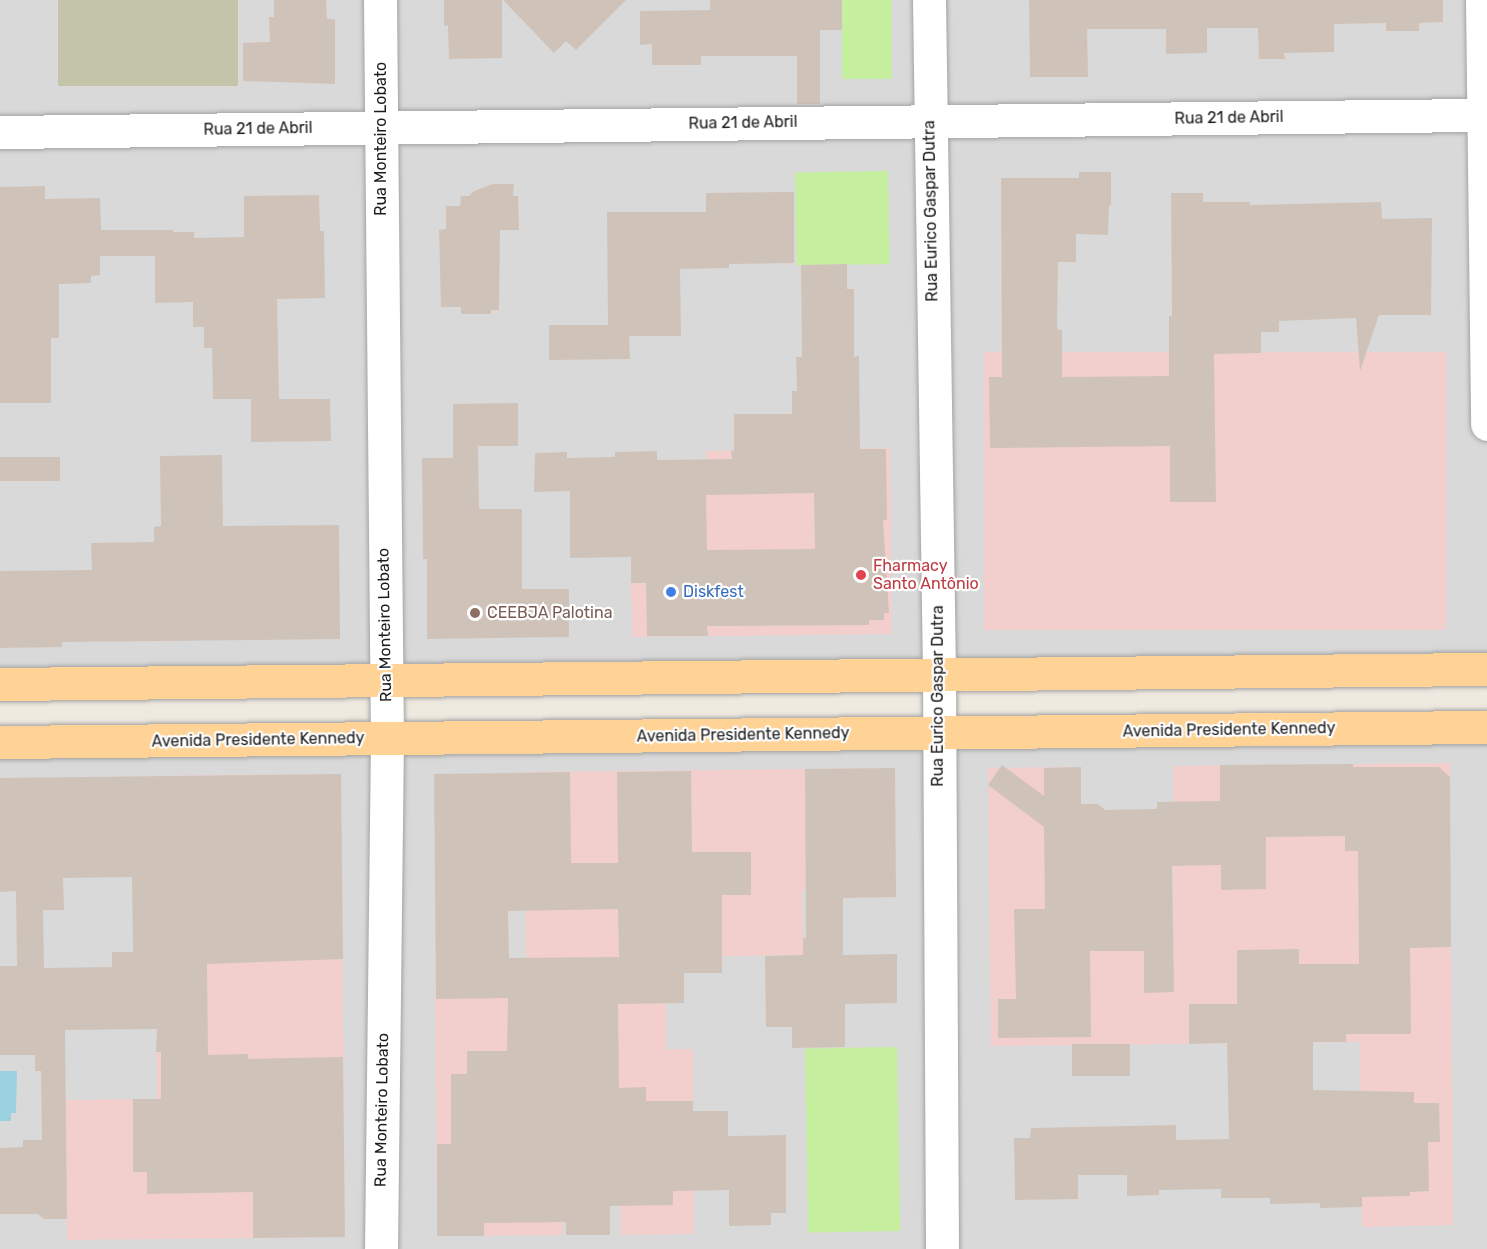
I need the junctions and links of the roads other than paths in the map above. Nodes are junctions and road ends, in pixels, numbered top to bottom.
1 (380, 0) edge
2 (929, 0) edge
3 (1482, 0) edge
4 (1485, 115) edge
5 (930, 121) junction
6 (381, 128) junction
7 (0, 132) edge
8 (1487, 424) edge
9 (1487, 669) edge
10 (939, 674) junction
11 (385, 680) junction
12 (0, 684) edge
13 (1487, 728) edge
14 (938, 733) junction
15 (387, 738) junction
16 (0, 742) edge
17 (381, 1249) edge
18 (942, 1249) edge

1 - 6 street, Rua Monteiro Lobato
2 - 5 street, Rua Eurico Gaspar Dutra
3 - 4 street
4 - 5 street, Rua 21 de Abril
4 - 8 street
5 - 6 street, Rua 21 de Abril
5 - 10 street, Rua Eurico Gaspar Dutra
6 - 7 street, Rua 21 de Abril
6 - 11 street, Rua Monteiro Lobato
9 - 10 main road
10 - 11 main road
10 - 14 street, Rua Eurico Gaspar Dutra
11 - 12 main road
11 - 15 street, Rua Monteiro Lobato
13 - 14 main road, Avenida Presidente Kennedy
14 - 15 main road, Avenida Presidente Kennedy
14 - 18 street, Rua Eurico Gaspar Dutra
15 - 16 main road, Avenida Presidente Kennedy
15 - 17 street, Rua Monteiro Lobato

